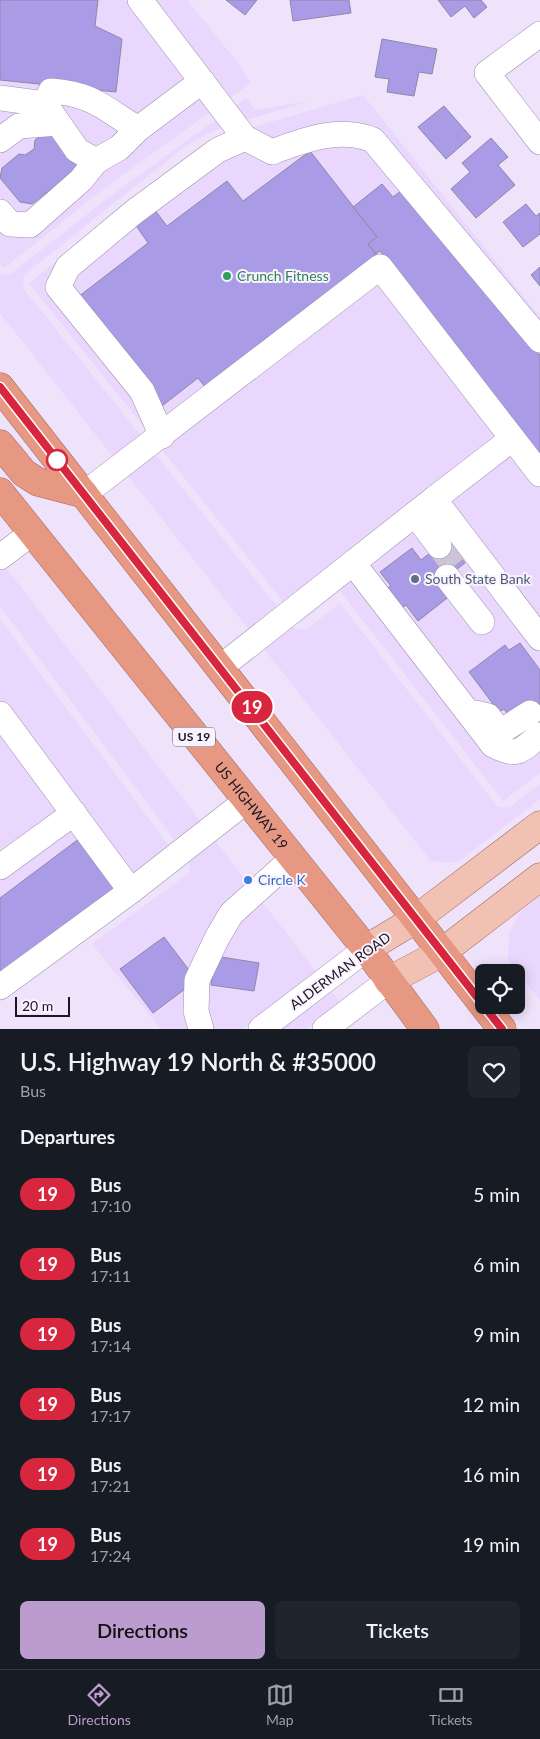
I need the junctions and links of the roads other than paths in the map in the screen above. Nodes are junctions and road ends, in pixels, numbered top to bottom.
1 (140, 0) edge
2 (540, 34) edge
3 (202, 82) junction
4 (0, 98) edge
5 (51, 113) junction
6 (138, 129) junction
7 (245, 138) junction
8 (0, 140) edge
9 (540, 142) edge
10 (96, 161) junction
11 (0, 212) edge
12 (540, 340) edge
13 (0, 387) edge
14 (162, 436) junction
15 (512, 438) junction
16 (0, 444) edge
17 (540, 474) edge
18 (0, 492) edge
19 (84, 494) junction
20 (434, 499) junction
21 (410, 518) junction
22 (32, 532) junction
23 (434, 550) tunnel mouth
24 (0, 557) edge
25 (353, 563) junction
26 (452, 573) tunnel mouth
27 (487, 618) dead end
28 (540, 638) edge
29 (221, 667) junction
30 (467, 711) junction
31 (530, 713) dead end
32 (0, 714) edge
33 (540, 735) edge
34 (246, 801) junction
35 (74, 813) junction
36 (540, 825) edge
37 (292, 859) junction
38 (0, 867) edge
39 (540, 877) edge
40 (131, 892) junction
41 (416, 919) junction
42 (366, 949) junction
43 (441, 953) junction
44 (388, 982) junction
45 (0, 987) edge
46 (201, 1029) edge
47 (260, 1029) edge
48 (325, 1029) edge
49 (425, 1029) edge
50 (502, 1029) edge

1 - 3 street
2 - 9 street
3 - 6 street
3 - 7 street
4 - 5 street
5 - 6 street
5 - 8 street
5 - 10 street
6 - 10 street
7 - 12 street
7 - 14 street
10 - 11 street
13 - 19 highway
14 - 15 street
14 - 19 street
15 - 17 street
15 - 20 street
16 - 19 highway
18 - 22 highway, US HIGHWAY 19 / US 19
19 - 29 highway
20 - 21 street
20 - 28 street
21 - 23 street
21 - 25 street
22 - 24 street
22 - 34 highway, US HIGHWAY 19 / US 19
25 - 29 street
25 - 30 street
26 - 27 street
29 - 41 highway
30 - 31 street
30 - 33 street
32 - 35 street
34 - 37 highway, US HIGHWAY 19 / US 19
34 - 40 street
35 - 38 street
35 - 40 street
36 - 41 main road, ALDERMAN ROAD
37 - 42 highway, US HIGHWAY 19 / US 19
37 - 46 street
39 - 43 main road
40 - 45 street
41 - 42 main road, ALDERMAN ROAD
41 - 43 highway
42 - 44 highway, US HIGHWAY 19 / US 19
42 - 47 street, ALDERMAN ROAD
43 - 44 main road
43 - 50 highway
44 - 48 street
44 - 49 highway, US HIGHWAY 19 / US 19

